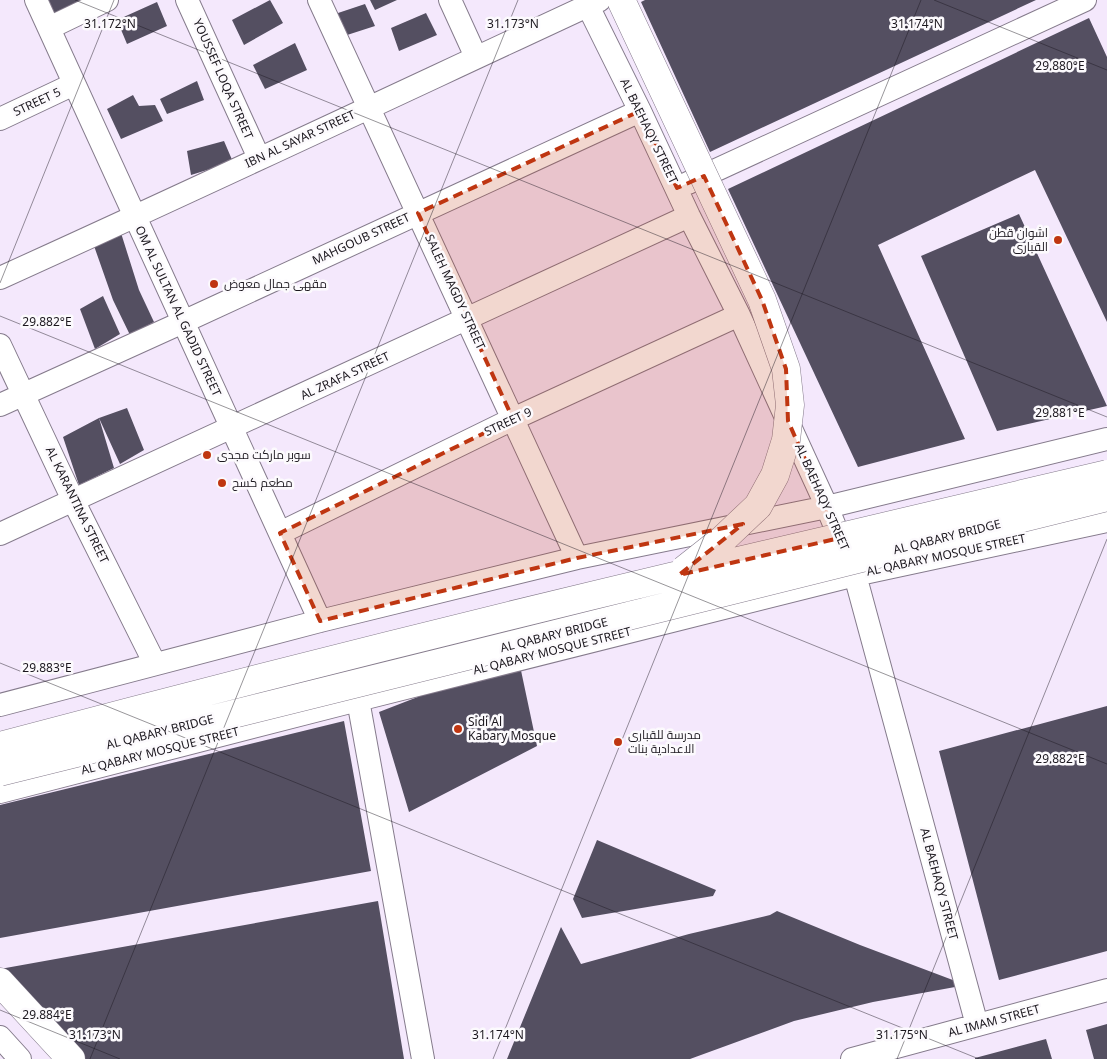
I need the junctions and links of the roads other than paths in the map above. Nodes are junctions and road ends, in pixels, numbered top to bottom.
1 (36, 0) edge
2 (107, 0) edge
3 (187, 0) edge
4 (319, 0) edge
5 (450, 0) edge
6 (621, 0) edge
7 (1085, 0) edge
8 (591, 2) edge
9 (49, 28) junction
10 (476, 57) junction
11 (74, 84) junction
12 (369, 107) junction
13 (640, 111) junction
14 (0, 119) edge
15 (259, 158) junction
16 (677, 188) junction
17 (418, 213) junction
18 (689, 216) junction
19 (135, 217) junction
20 (0, 278) edge
21 (739, 316) junction
22 (467, 318) junction
23 (184, 322) junction
24 (0, 345) edge
25 (24, 394) junction
26 (0, 405) edge
27 (513, 419) junction
28 (232, 428) junction
29 (1107, 439) edge
30 (1107, 474) edge
31 (1107, 497) edge
32 (73, 500) junction
33 (827, 507) junction
34 (1107, 521) edge
35 (280, 533) junction
36 (0, 534) edge
37 (577, 558) junction
38 (679, 574) junction
39 (855, 575) junction
40 (320, 621) junction
41 (155, 664) junction
42 (358, 700) junction
43 (0, 704) edge
44 (0, 746) edge
45 (0, 772) edge
46 (0, 792) edge
47 (0, 982) edge
48 (1107, 990) edge
49 (977, 1025) junction
50 (0, 1037) edge
51 (897, 1054) edge
52 (20, 1059) edge
53 (71, 1059) edge
54 (423, 1059) edge
55 (852, 1059) edge

1 - 9 street, OM AL SULTAN AL GADID STREET
2 - 9 street
3 - 15 street, YOUSSEF LOQA STREET
4 - 12 street, SALEH MAGDY STREET
5 - 10 street
6 - 38 main road, bridge
7 - 16 street
8 - 10 street, IBN AL SAYAR STREET
8 - 13 street, AL BAEHAQY STREET
9 - 11 street, OM AL SULTAN AL GADID STREET
10 - 12 street, IBN AL SAYAR STREET
11 - 14 street, STREET 5
11 - 19 street, OM AL SULTAN AL GADID STREET
12 - 15 street, IBN AL SAYAR STREET
12 - 17 street, SALEH MAGDY STREET
13 - 16 street, AL BAEHAQY STREET
13 - 17 street, MAHGOUB STREET
15 - 19 street, IBN AL SAYAR STREET
16 - 18 street, AL BAEHAQY STREET
17 - 22 street, SALEH MAGDY STREET
17 - 23 street, MAHGOUB STREET
18 - 21 street, AL BAEHAQY STREET
18 - 22 street, AL ZRAFA STREET
19 - 20 street, IBN AL SAYAR STREET
19 - 23 street, OM AL SULTAN AL GADID STREET
21 - 27 street, STREET 9
21 - 33 street, AL BAEHAQY STREET
22 - 27 street, SALEH MAGDY STREET
22 - 28 street, AL ZRAFA STREET
23 - 25 street, MAHGOUB STREET
23 - 28 street, OM AL SULTAN AL GADID STREET
24 - 25 street, AL KARANTINA STREET
25 - 26 street, MAHGOUB STREET
25 - 32 street, AL KARANTINA STREET
27 - 35 street, STREET 9
27 - 37 street, SALEH MAGDY STREET
28 - 32 street, AL ZRAFA STREET
28 - 35 street, OM AL SULTAN AL GADID STREET
29 - 33 street
30 - 38 main road, AL QABARY BRIDGE, bridge
31 - 45 main road, AL QABARY BRIDGE, bridge
32 - 36 street, AL ZRAFA STREET
32 - 41 street, AL KARANTINA STREET
33 - 37 street
33 - 39 street, AL BAEHAQY STREET
34 - 39 street, AL QABARY MOSQUE STREET
35 - 40 street, OM AL SULTAN AL GADID STREET
37 - 40 street
38 - 44 main road, AL QABARY BRIDGE, bridge
39 - 42 street, AL QABARY MOSQUE STREET
39 - 49 street, AL BAEHAQY STREET
40 - 41 street
41 - 43 street
42 - 46 street, AL QABARY MOSQUE STREET
42 - 54 street
47 - 53 main road
48 - 49 street, AL IMAM STREET
49 - 51 street, AL IMAM STREET
50 - 52 street
51 - 55 street, AL IMAM STREET

